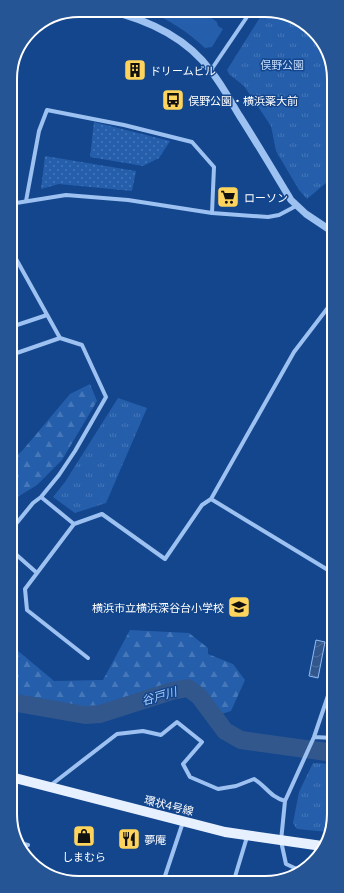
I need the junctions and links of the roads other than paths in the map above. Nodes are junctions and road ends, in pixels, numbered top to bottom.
1 (133, 17) edge
2 (246, 17) edge
3 (211, 70) junction
4 (26, 201) junction
5 (17, 203) edge
6 (296, 206) junction
7 (212, 213) junction
8 (327, 228) edge
9 (17, 260) edge
10 (327, 309) edge
11 (48, 315) junction
12 (17, 325) edge
13 (60, 338) junction
14 (17, 353) edge
15 (41, 497) junction
16 (211, 499) junction
17 (17, 523) edge
18 (74, 524) junction
19 (17, 555) edge
20 (327, 569) edge
21 (37, 573) junction
22 (88, 658) dead end
23 (327, 698) edge
24 (327, 738) edge
25 (313, 739) junction
26 (17, 779) edge
27 (49, 787) junction
28 (285, 801) junction
29 (183, 821) junction
30 (247, 836) junction
31 (281, 841) junction
32 (25, 844) edge
33 (28, 845) dead end
34 (319, 846) edge
35 (295, 868) edge
36 (165, 876) edge
37 (235, 876) edge

1 - 3 street
2 - 3 street
3 - 6 street
4 - 5 street
4 - 7 street
4 - 7 street
6 - 7 street
6 - 8 street
9 - 11 street
10 - 16 street
11 - 12 street
11 - 13 street
13 - 14 street
13 - 15 street
15 - 17 street
15 - 18 street
16 - 18 street
16 - 20 street
18 - 21 street
19 - 21 street
21 - 22 street
23 - 25 street
24 - 25 street
25 - 28 street
26 - 27 main road, 環状4号線
27 - 28 street
27 - 29 main road, 環状4号線
28 - 31 street
29 - 30 main road, 環状4号線
29 - 36 street
30 - 31 main road, 環状4号線
30 - 37 street
31 - 34 main road, 環状4号線
31 - 35 street
32 - 33 street

